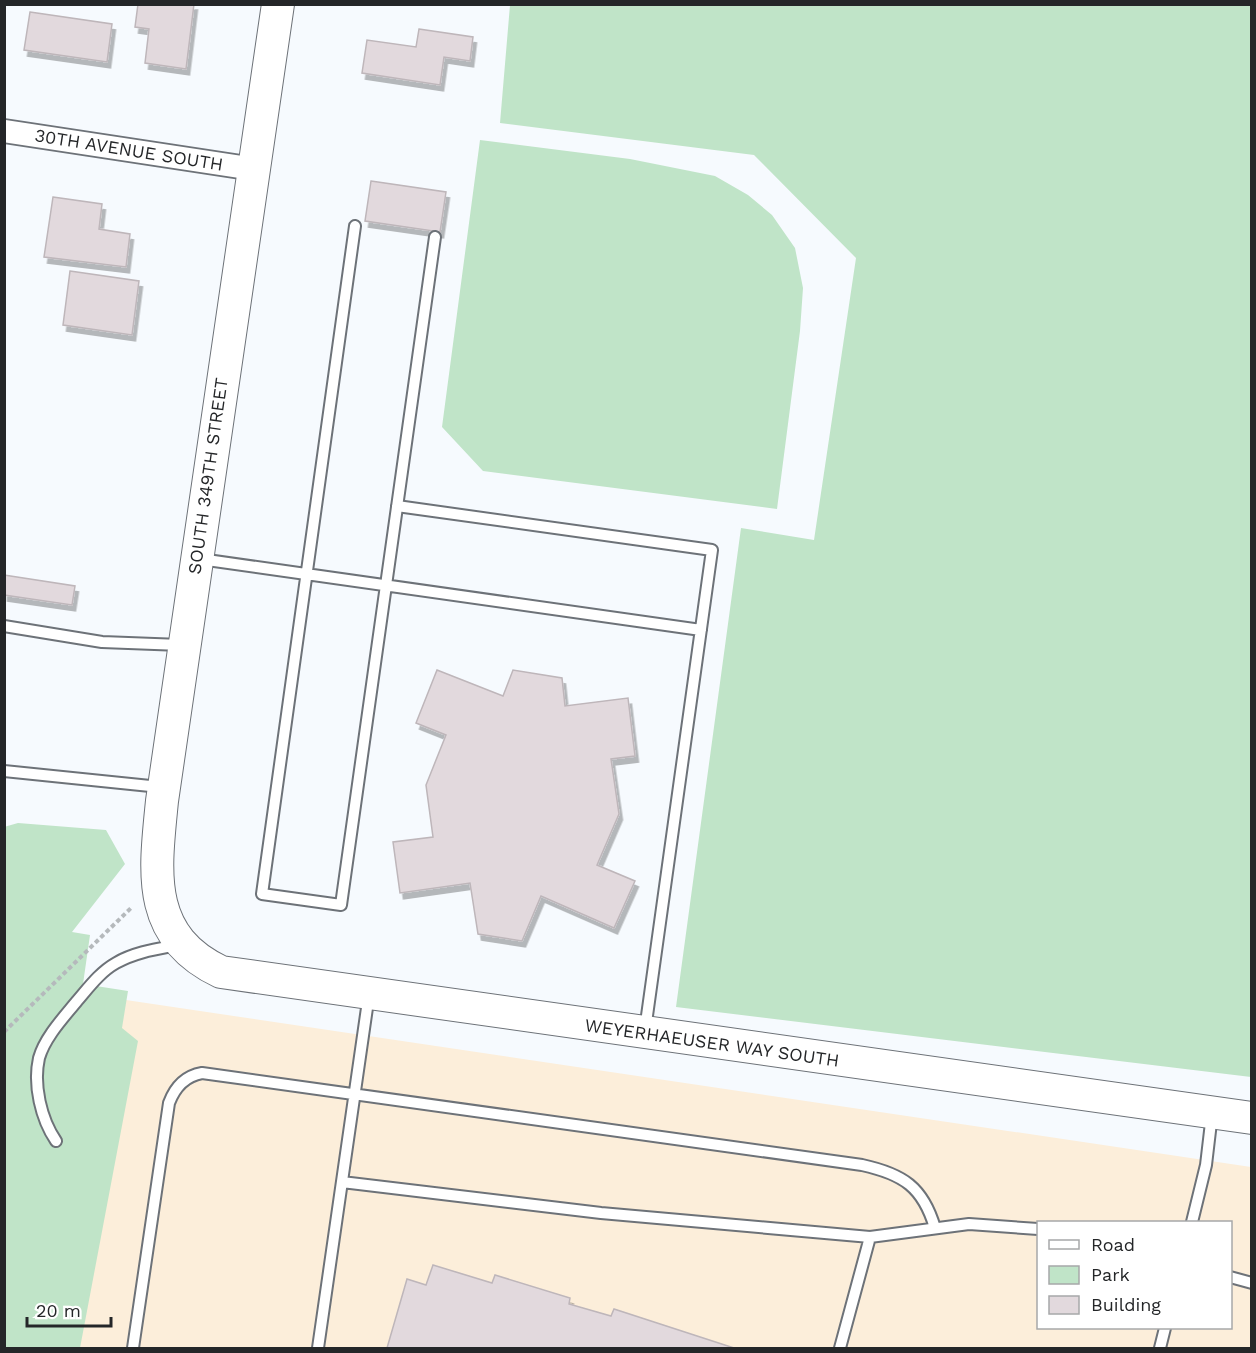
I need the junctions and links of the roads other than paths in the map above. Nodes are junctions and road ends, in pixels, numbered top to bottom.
1 (278, 4) edge
2 (4, 131) edge
3 (254, 169) junction
4 (354, 226) dead end
5 (435, 237) dead end
6 (397, 506) junction
7 (197, 559) junction
8 (307, 574) junction
9 (386, 585) junction
10 (4, 626) edge
11 (701, 630) junction
12 (184, 645) junction
13 (4, 771) edge
14 (164, 787) junction
15 (181, 944) junction
16 (369, 994) junction
17 (645, 1033) junction
18 (355, 1094) junction
19 (1212, 1112) junction
20 (1251, 1118) edge
21 (56, 1142) dead end
22 (342, 1182) junction
23 (1192, 1221) edge
24 (935, 1228) junction
25 (1037, 1229) edge
26 (870, 1237) junction
27 (1232, 1278) edge
28 (1251, 1283) edge
29 (1165, 1329) edge
30 (134, 1348) edge
31 (318, 1348) edge
32 (840, 1348) edge
33 (1160, 1348) edge

1 - 3 street, SOUTH 349TH STREET
2 - 3 street, 30TH AVENUE SOUTH
3 - 7 street, SOUTH 349TH STREET
4 - 8 lane
5 - 6 lane
6 - 9 lane
6 - 11 lane
7 - 8 lane
7 - 12 street, SOUTH 349TH STREET
8 - 9 lane
8 - 9 lane
9 - 11 lane
10 - 12 lane
11 - 17 lane
12 - 14 street, SOUTH 349TH STREET
13 - 14 lane
14 - 15 street, SOUTH 349TH STREET
15 - 16 street, WEYERHAEUSER WAY SOUTH
15 - 21 lane
16 - 17 street, WEYERHAEUSER WAY SOUTH
16 - 18 lane
17 - 19 street, WEYERHAEUSER WAY SOUTH
18 - 22 lane
18 - 24 lane
18 - 30 lane
19 - 20 street, WEYERHAEUSER WAY SOUTH
19 - 23 lane
22 - 26 lane
22 - 31 lane
24 - 25 lane
24 - 26 lane
26 - 32 lane
27 - 28 lane
29 - 33 lane

